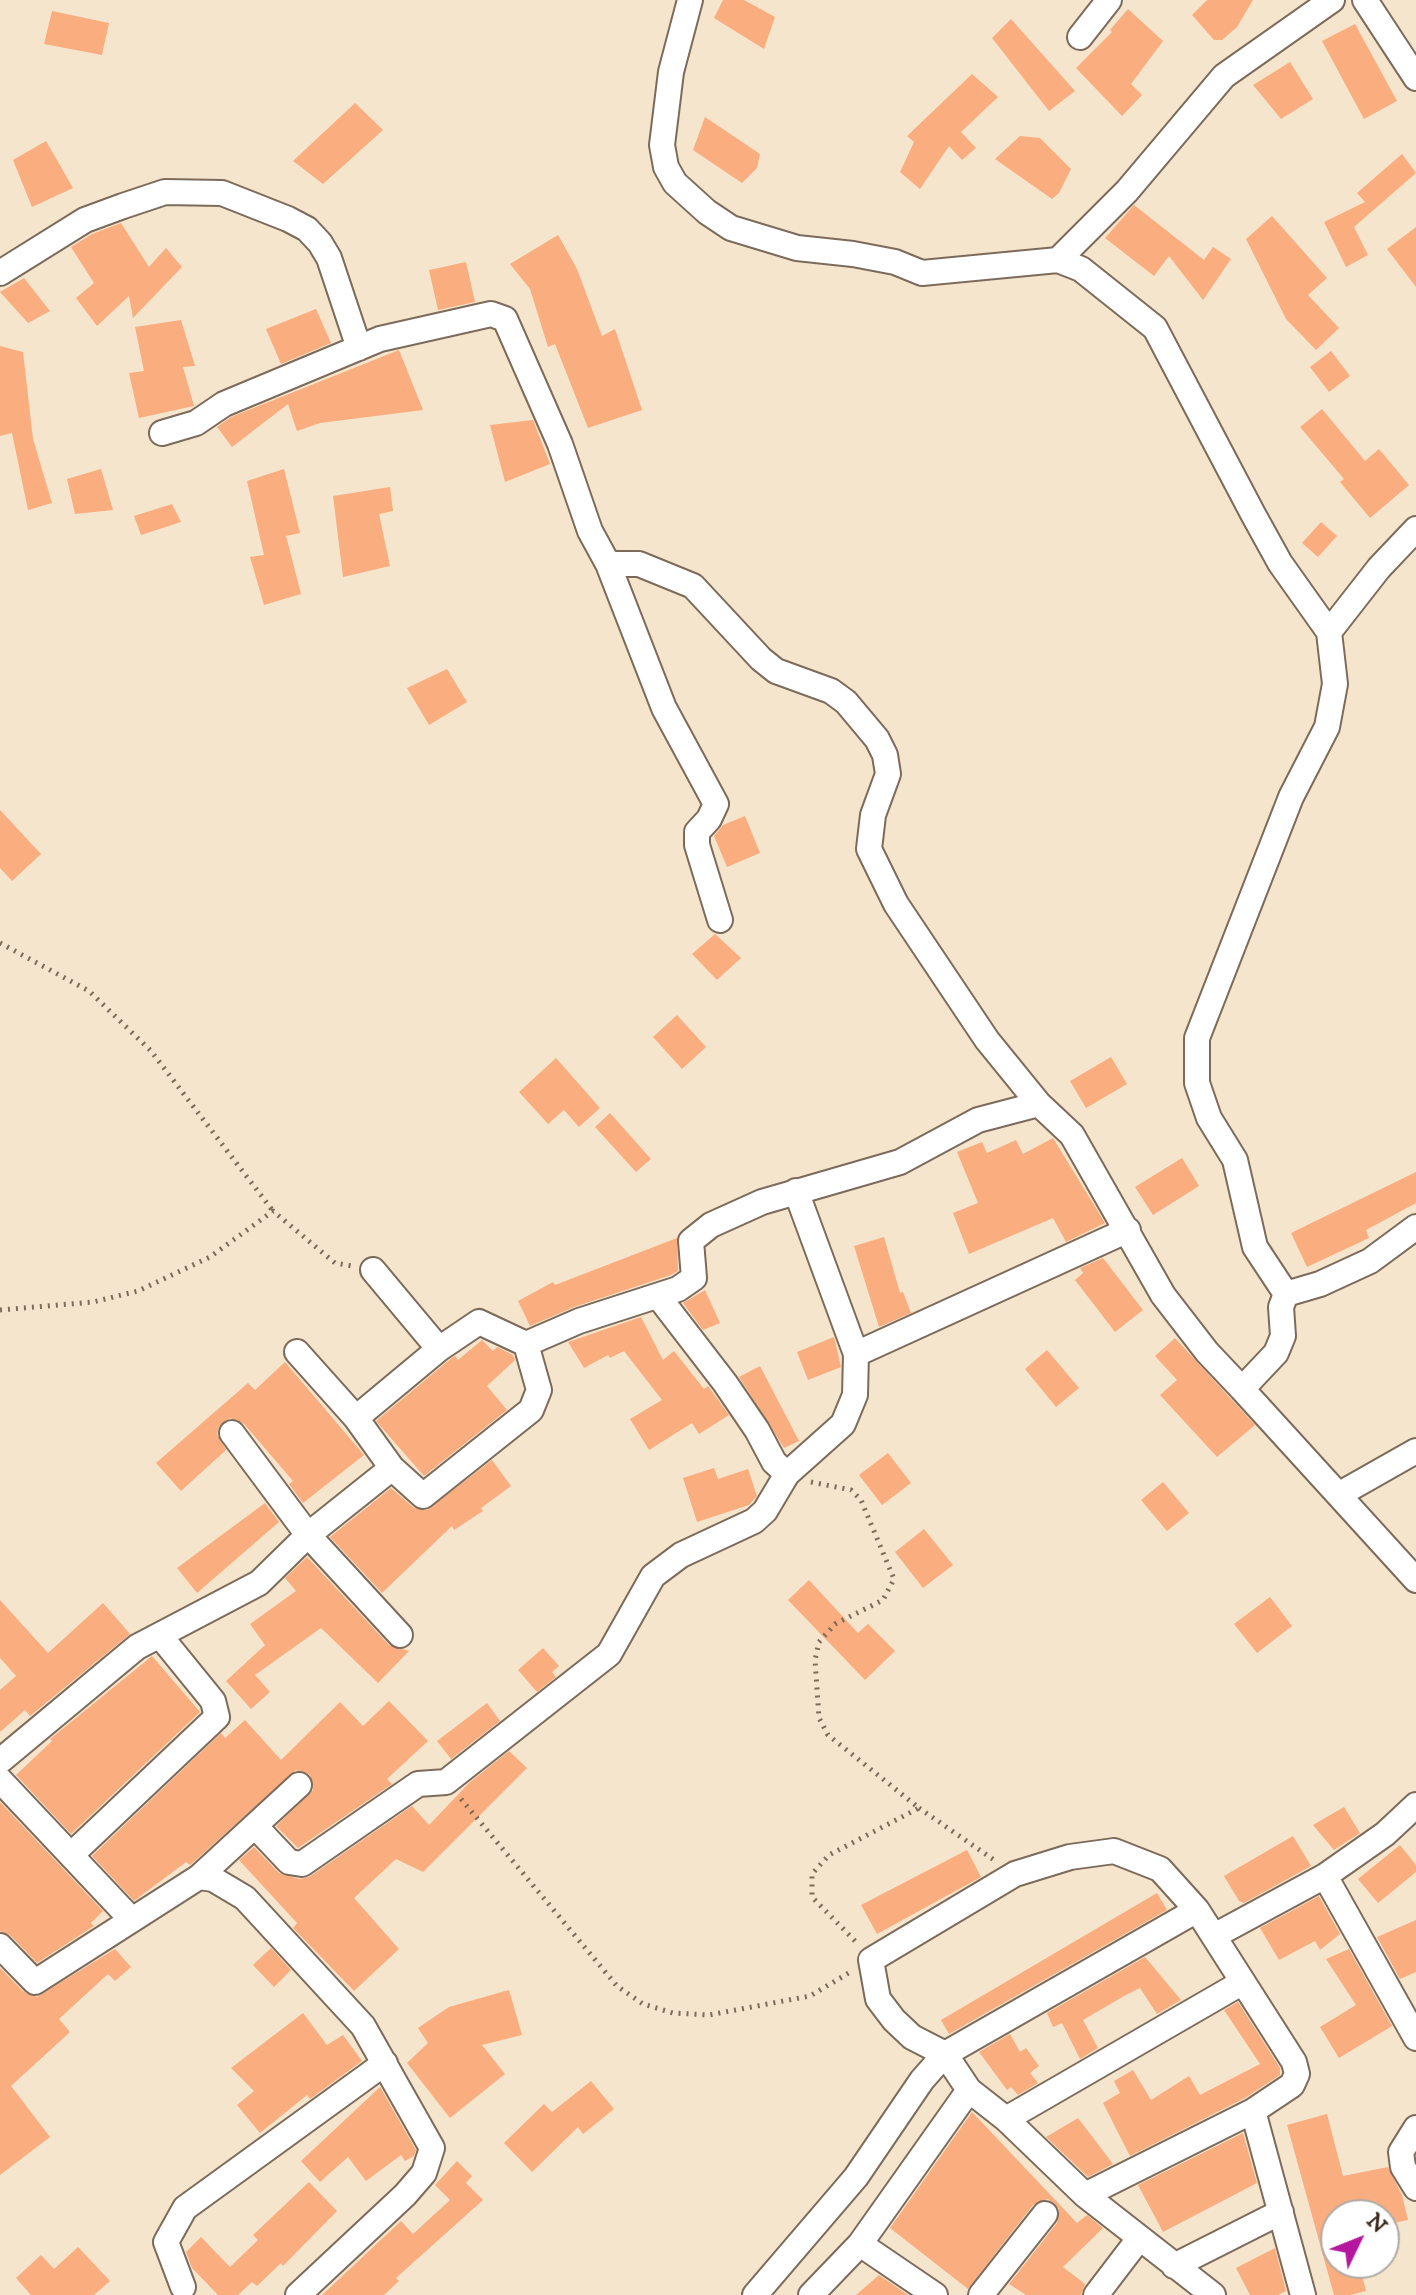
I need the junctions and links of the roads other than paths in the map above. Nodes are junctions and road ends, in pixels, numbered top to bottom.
1 (690, 0) edge
2 (1109, 0) edge
3 (1332, 0) edge
4 (1365, 0) edge
5 (1080, 37) dead end
6 (1416, 78) edge
7 (1058, 260) junction
8 (0, 273) edge
9 (359, 348) junction
10 (162, 433) dead end
11 (1416, 530) edge
12 (608, 564) junction
13 (1329, 632) junction
14 (720, 920) dead end
15 (1039, 1104) junction
16 (796, 1191) junction
17 (1416, 1227) edge
18 (1128, 1230) junction
19 (373, 1270) road end
20 (1286, 1294) junction
21 (658, 1296) junction
22 (526, 1344) junction
23 (439, 1349) junction
24 (297, 1352) dead end
25 (856, 1354) junction
26 (1242, 1389) junction
27 (356, 1418) junction
28 (232, 1433) dead end
29 (1416, 1451) edge
30 (392, 1468) junction
31 (787, 1474) junction
32 (1340, 1494) junction
33 (308, 1535) junction
34 (1416, 1580) edge
35 (400, 1635) dead end
36 (161, 1637) junction
37 (0, 1761) edge
38 (0, 1780) edge
39 (299, 1785) dead end
40 (1416, 1805) edge
41 (255, 1826) junction
42 (71, 1855) junction
43 (1325, 1876) junction
44 (199, 1877) junction
45 (1197, 1910) junction
46 (131, 1919) junction
47 (1214, 1936) junction
48 (0, 1946) edge
49 (1243, 1982) junction
50 (1416, 2038) edge
51 (945, 2054) junction
52 (385, 2063) junction
53 (969, 2090) junction
54 (1253, 2111) junction
55 (1006, 2119) junction
56 (1416, 2128) edge
57 (1416, 2188) edge
58 (1085, 2195) junction
59 (1281, 2212) junction
60 (1045, 2214) dead end
61 (1138, 2240) junction
62 (860, 2244) junction
63 (1174, 2266) junction
64 (183, 2292) edge
65 (298, 2295) edge
66 (755, 2295) edge
67 (811, 2295) edge
68 (935, 2295) edge
69 (981, 2295) edge
70 (1096, 2295) edge
71 (1213, 2295) edge
72 (1303, 2295) edge

1 - 7 street
2 - 5 street
3 - 7 street
4 - 6 street
7 - 13 street
8 - 9 street
9 - 10 street
9 - 12 street
11 - 13 street
12 - 14 street
12 - 15 street
13 - 20 street
15 - 16 street
15 - 18 street
16 - 21 street
16 - 25 street
17 - 20 street
18 - 25 street
18 - 26 street
19 - 23 street
20 - 26 street
21 - 22 street
21 - 31 street
22 - 23 street
22 - 30 street
23 - 27 street
24 - 27 street
25 - 31 street
26 - 32 street
27 - 30 street
28 - 33 street
29 - 32 street
30 - 33 street
31 - 41 street
32 - 34 street
33 - 35 street
33 - 36 street
36 - 37 street
36 - 42 street
38 - 42 street
39 - 41 street
40 - 43 street
41 - 44 street
42 - 46 street
43 - 47 street
43 - 50 street
44 - 46 street
44 - 52 street
45 - 47 street
45 - 51 street
45 - 51 street
46 - 48 street
47 - 49 street
49 - 54 street
49 - 55 street
51 - 53 street
51 - 66 street
52 - 64 street
52 - 65 street
53 - 55 street
53 - 62 street
54 - 58 street
54 - 59 street
55 - 58 street
56 - 57 street
58 - 61 street
59 - 63 street
59 - 72 street
60 - 69 street
61 - 63 street
61 - 70 street
62 - 67 street
62 - 68 street
63 - 71 street

